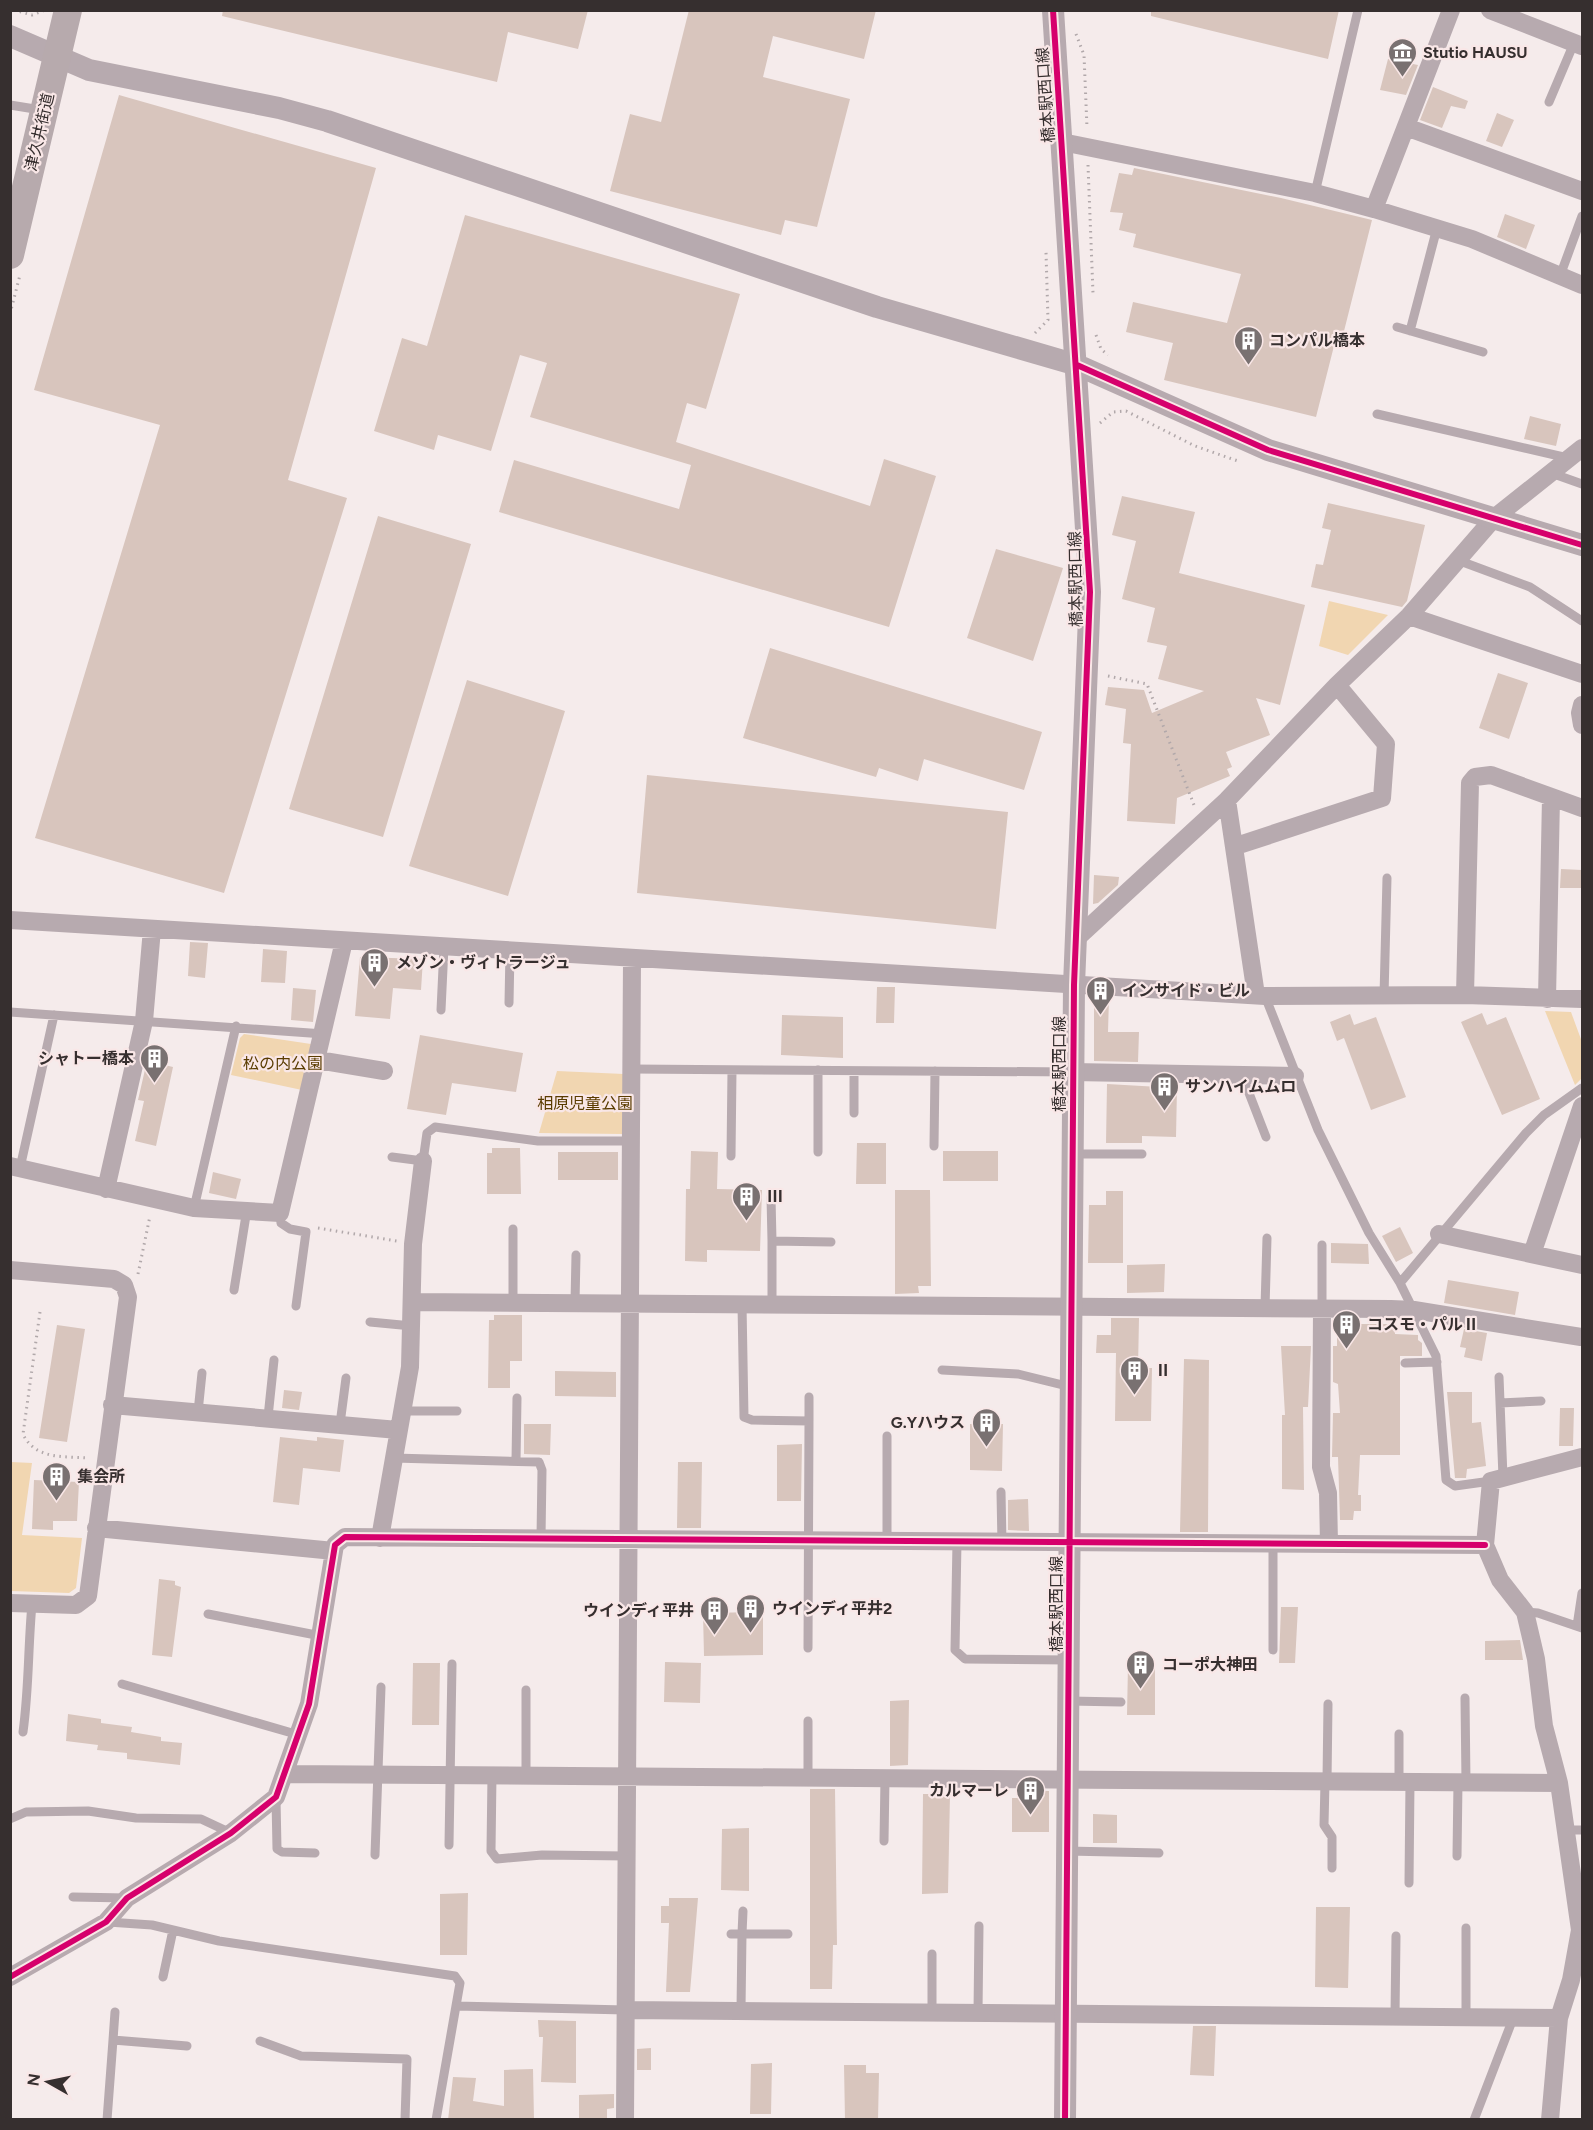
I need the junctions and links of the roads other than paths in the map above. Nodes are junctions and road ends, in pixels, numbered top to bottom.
1 (68, 10) edge
2 (1053, 10) edge
3 (1358, 10) edge
4 (1452, 10) edge
5 (1490, 10) edge
6 (10, 36) edge
7 (1578, 44) edge
8 (57, 56) junction
9 (1549, 102) dead end
10 (10, 105) edge
11 (44, 111) junction
12 (1406, 127) junction
13 (1062, 142) junction
14 (1582, 191) edge
15 (1315, 193) junction
16 (1374, 208) junction
17 (1582, 216) edge
18 (1437, 228) junction
19 (10, 255) edge
20 (1560, 276) junction
21 (1582, 285) edge
22 (1397, 327) dead end
23 (1410, 331) junction
24 (1483, 352) dead end
25 (1077, 365) junction
26 (1377, 414) dead end
27 (1577, 453) edge
28 (1551, 473) junction
29 (1582, 484) edge
30 (1494, 518) junction
31 (1582, 545) edge
32 (1460, 561) junction
33 (1409, 616) junction
34 (1582, 621) edge
35 (1582, 674) edge
36 (1337, 685) junction
37 (1582, 705) edge
38 (1582, 725) edge
39 (1551, 797) junction
40 (1227, 800) junction
41 (1582, 808) edge
42 (1236, 846) junction
43 (1387, 878) dead end
44 (1376, 895) dead end
45 (1387, 895) junction
46 (10, 920) edge
47 (152, 929) junction
48 (1076, 939) junction
49 (344, 941) junction
50 (444, 947) junction
51 (510, 951) junction
52 (632, 960) junction
53 (1074, 985) junction
54 (1465, 995) junction
55 (1260, 996) junction
56 (1384, 996) junction
57 (1547, 999) junction
58 (1582, 999) edge
59 (509, 1003) dead end
60 (441, 1010) dead end
61 (10, 1012) edge
62 (54, 1015) junction
63 (144, 1021) junction
64 (236, 1026) junction
65 (324, 1034) junction
66 (318, 1060) junction
67 (632, 1069) junction
68 (732, 1070) junction
69 (818, 1070) junction
70 (384, 1071) dead end
71 (854, 1071) junction
72 (935, 1071) junction
73 (1072, 1072) junction
74 (1242, 1074) junction
75 (1295, 1076) junction
76 (1582, 1088) edge
77 (1582, 1106) edge
78 (854, 1113) dead end
79 (1266, 1137) dead end
80 (631, 1141) junction
81 (934, 1146) dead end
82 (818, 1152) dead end
83 (1072, 1154) junction
84 (1142, 1154) dead end
85 (731, 1156) dead end
86 (392, 1157) dead end
87 (423, 1161) junction
88 (15, 1167) edge
89 (106, 1190) junction
90 (771, 1197) dead end
91 (194, 1208) junction
92 (247, 1209) junction
93 (280, 1213) junction
94 (513, 1229) dead end
95 (1439, 1234) junction
96 (1267, 1238) dead end
97 (772, 1241) junction
98 (831, 1242) dead end
99 (1322, 1245) dead end
100 (1532, 1254) junction
101 (576, 1255) dead end
102 (1582, 1265) edge
103 (10, 1270) edge
104 (1400, 1282) junction
105 (234, 1290) dead end
106 (413, 1302) junction
107 (513, 1302) junction
108 (575, 1303) junction
109 (630, 1304) junction
110 (742, 1304) junction
111 (772, 1305) junction
112 (296, 1306) dead end
113 (1072, 1306) junction
114 (1264, 1308) junction
115 (1322, 1309) junction
116 (1414, 1310) junction
117 (370, 1322) dead end
118 (412, 1326) junction
119 (1581, 1338) dead end
120 (274, 1360) dead end
121 (1437, 1362) junction
122 (1405, 1363) dead end
123 (942, 1370) dead end
124 (202, 1373) dead end
125 (1499, 1377) dead end
126 (346, 1378) dead end
127 (1071, 1387) junction
128 (809, 1397) dead end
129 (517, 1398) dead end
130 (1541, 1401) dead end
131 (1500, 1403) junction
132 (112, 1404) junction
133 (403, 1411) junction
134 (457, 1411) dead end
135 (198, 1412) junction
136 (268, 1417) junction
137 (809, 1421) junction
138 (340, 1424) junction
139 (398, 1430) junction
140 (887, 1436) dead end
141 (1582, 1457) edge
142 (394, 1458) junction
143 (516, 1461) junction
144 (1497, 1479) junction
145 (1001, 1492) dead end
146 (96, 1528) junction
147 (380, 1538) junction
148 (541, 1538) junction
149 (629, 1540) junction
150 (807, 1542) junction
151 (886, 1542) junction
152 (957, 1542) junction
153 (1070, 1543) junction
154 (1002, 1544) junction
155 (1273, 1544) junction
156 (1329, 1544) junction
157 (1485, 1545) junction
158 (334, 1551) junction
159 (1582, 1593) edge
160 (10, 1603) edge
161 (32, 1604) junction
162 (1525, 1612) junction
163 (208, 1614) dead end
164 (1580, 1627) edge
165 (321, 1636) junction
166 (808, 1648) dead end
167 (1273, 1650) dead end
168 (1070, 1660) junction
169 (452, 1664) dead end
170 (122, 1684) dead end
171 (381, 1687) dead end
172 (526, 1690) dead end
173 (1465, 1698) dead end
174 (1069, 1701) junction
175 (1121, 1702) dead end
176 (1328, 1704) dead end
177 (808, 1721) dead end
178 (23, 1732) dead end
179 (1399, 1734) dead end
180 (299, 1735) junction
181 (285, 1774) junction
182 (378, 1775) junction
183 (450, 1775) junction
184 (492, 1775) junction
185 (526, 1775) junction
186 (627, 1776) junction
187 (808, 1776) junction
188 (885, 1778) junction
189 (1068, 1781) junction
190 (1326, 1781) junction
191 (1404, 1782) junction
192 (1462, 1782) junction
193 (1559, 1783) junction
194 (276, 1797) junction
195 (10, 1819) edge
196 (1574, 1830) edge
197 (231, 1833) junction
198 (884, 1841) dead end
199 (448, 1845) dead end
200 (1067, 1851) junction
201 (315, 1853) dead end
202 (1159, 1853) dead end
203 (375, 1855) dead end
204 (627, 1856) junction
205 (1457, 1856) dead end
206 (1332, 1868) dead end
207 (1409, 1883) dead end
208 (1579, 1893) edge
209 (73, 1898) dead end
210 (128, 1898) junction
211 (743, 1911) dead end
212 (106, 1922) junction
213 (979, 1926) dead end
214 (1466, 1928) dead end
215 (173, 1930) junction
216 (730, 1934) dead end
217 (742, 1934) junction
218 (788, 1934) dead end
219 (1396, 1936) dead end
220 (932, 1954) dead end
221 (10, 1977) edge
222 (163, 1977) dead end
223 (1577, 1981) edge
224 (456, 2006) junction
225 (741, 2009) junction
226 (626, 2010) junction
227 (115, 2012) dead end
228 (932, 2012) junction
229 (978, 2013) junction
230 (1065, 2013) junction
231 (1395, 2015) junction
232 (1466, 2016) junction
233 (1514, 2016) junction
234 (1559, 2018) junction
235 (113, 2040) junction
236 (260, 2041) dead end
237 (187, 2046) dead end
238 (107, 2120) edge
239 (405, 2120) edge
240 (436, 2120) edge
241 (625, 2120) edge
242 (1065, 2120) edge
243 (1474, 2120) edge
244 (1550, 2120) edge

1 - 8 highway, 津久井街道
2 - 13 street, 橋本駅西口線
3 - 15 lane
4 - 12 street
5 - 7 street
6 - 8 street
7 - 9 lane
8 - 11 highway, 津久井街道
8 - 25 street
10 - 11 lane
11 - 19 highway, 津久井街道
12 - 14 street
12 - 16 street
13 - 15 street
13 - 25 street, 橋本駅西口線
15 - 16 street
16 - 18 street
17 - 20 lane
18 - 20 street
18 - 23 lane
20 - 21 street
22 - 23 lane
23 - 24 lane
25 - 30 street
25 - 48 street, 橋本駅西口線
26 - 27 lane
27 - 28 street
28 - 29 lane
28 - 30 street
30 - 31 street
30 - 32 street
32 - 33 street
32 - 34 lane
33 - 35 street
33 - 36 street
36 - 40 street
36 - 42 street
37 - 38 street
39 - 41 street
39 - 54 street
39 - 57 street
40 - 42 street
40 - 48 street
42 - 55 street
43 - 45 lane
44 - 45 lane
45 - 56 lane
46 - 47 street
47 - 49 street
47 - 63 street
48 - 53 street, 橋本駅西口線
49 - 50 street
49 - 65 street
50 - 51 street
50 - 60 lane
51 - 52 street
51 - 59 lane
52 - 53 street
52 - 67 street
53 - 55 street
53 - 73 street, 橋本駅西口線
54 - 56 street
54 - 57 street
55 - 56 street
55 - 75 lane
57 - 58 street
61 - 62 lane
62 - 63 lane
62 - 88 lane
63 - 64 lane
63 - 89 street
64 - 65 lane
64 - 91 lane
65 - 66 street
66 - 70 street
66 - 93 street
67 - 68 lane
67 - 80 street
68 - 69 lane
68 - 85 lane
69 - 71 lane
69 - 82 lane
71 - 72 lane
71 - 78 lane
72 - 73 lane
72 - 81 lane
73 - 74 street
73 - 83 street, 橋本駅西口線
74 - 75 street
74 - 79 lane
75 - 104 lane
76 - 95 lane
77 - 100 street
80 - 87 lane
80 - 109 street
83 - 84 lane
83 - 113 street, 橋本駅西口線
86 - 87 lane
87 - 106 street
88 - 89 street
89 - 91 street
90 - 97 lane
91 - 92 street
92 - 93 street
92 - 105 lane
93 - 112 lane
94 - 107 lane
95 - 100 street
95 - 104 lane
96 - 114 lane
97 - 98 lane
97 - 111 lane
99 - 115 lane
100 - 102 street
101 - 108 lane
103 - 132 street
104 - 116 lane
106 - 107 street
106 - 118 street
107 - 108 street
108 - 109 street
109 - 110 street
109 - 149 street
110 - 111 street
110 - 137 lane
111 - 113 street
113 - 114 street
113 - 127 street, 橋本駅西口線
114 - 115 street
115 - 116 street
115 - 156 street
116 - 119 street
116 - 121 lane
117 - 118 lane
118 - 133 street
120 - 136 lane
121 - 122 lane
121 - 144 lane
123 - 127 lane
124 - 135 lane
125 - 131 lane
126 - 138 lane
127 - 153 street, 橋本駅西口線
128 - 137 lane
129 - 143 lane
130 - 131 lane
131 - 144 lane
132 - 135 street
132 - 146 street
133 - 134 lane
133 - 139 street
135 - 136 street
136 - 138 street
137 - 150 lane
138 - 139 street
139 - 142 street
140 - 151 lane
141 - 144 street
142 - 143 lane
142 - 147 street
143 - 148 lane
144 - 157 street
145 - 154 lane
146 - 158 street
146 - 161 street
147 - 148 street
147 - 158 street
148 - 149 street
149 - 150 street
149 - 186 street
150 - 151 street
150 - 166 lane
151 - 152 street
152 - 154 street
152 - 168 lane
153 - 154 street
153 - 155 street
153 - 168 street, 橋本駅西口線
155 - 156 street
155 - 167 lane
156 - 157 street
157 - 162 street
158 - 165 street
159 - 164 lane
160 - 161 street
161 - 178 lane
162 - 164 lane
162 - 193 street
163 - 165 lane
165 - 180 street
168 - 174 street, 橋本駅西口線
169 - 183 lane
170 - 180 lane
171 - 182 lane
172 - 185 lane
173 - 192 lane
174 - 175 lane
174 - 189 street, 橋本駅西口線
176 - 190 lane
177 - 187 lane
179 - 191 lane
180 - 181 street
181 - 182 street
181 - 194 street
182 - 183 street
182 - 203 lane
183 - 184 street
183 - 199 lane
184 - 185 street
184 - 204 lane
185 - 186 street
186 - 187 street
186 - 204 street
187 - 188 street
188 - 189 street
188 - 198 lane
189 - 190 street
189 - 200 street, 橋本駅西口線
190 - 191 street
190 - 206 lane
191 - 192 street
191 - 207 lane
192 - 193 street
192 - 205 lane
193 - 196 street
194 - 197 street
194 - 201 lane
195 - 197 lane
196 - 208 street
197 - 210 street
200 - 202 lane
200 - 230 street, 橋本駅西口線
204 - 226 street
208 - 223 street
209 - 210 lane
210 - 212 street
211 - 217 lane
212 - 215 lane
212 - 221 street
213 - 229 lane
214 - 232 lane
215 - 222 lane
215 - 224 lane
216 - 217 lane
217 - 218 lane
217 - 225 lane
219 - 231 lane
220 - 228 lane
223 - 234 street
224 - 226 lane
224 - 240 lane
225 - 226 street
225 - 228 street
226 - 241 street
227 - 235 lane
228 - 229 street
229 - 230 street
230 - 231 street
230 - 242 street, 橋本駅西口線
231 - 232 street
232 - 233 street
233 - 234 street
233 - 243 lane
234 - 244 street
235 - 237 lane
235 - 238 lane
236 - 239 lane

